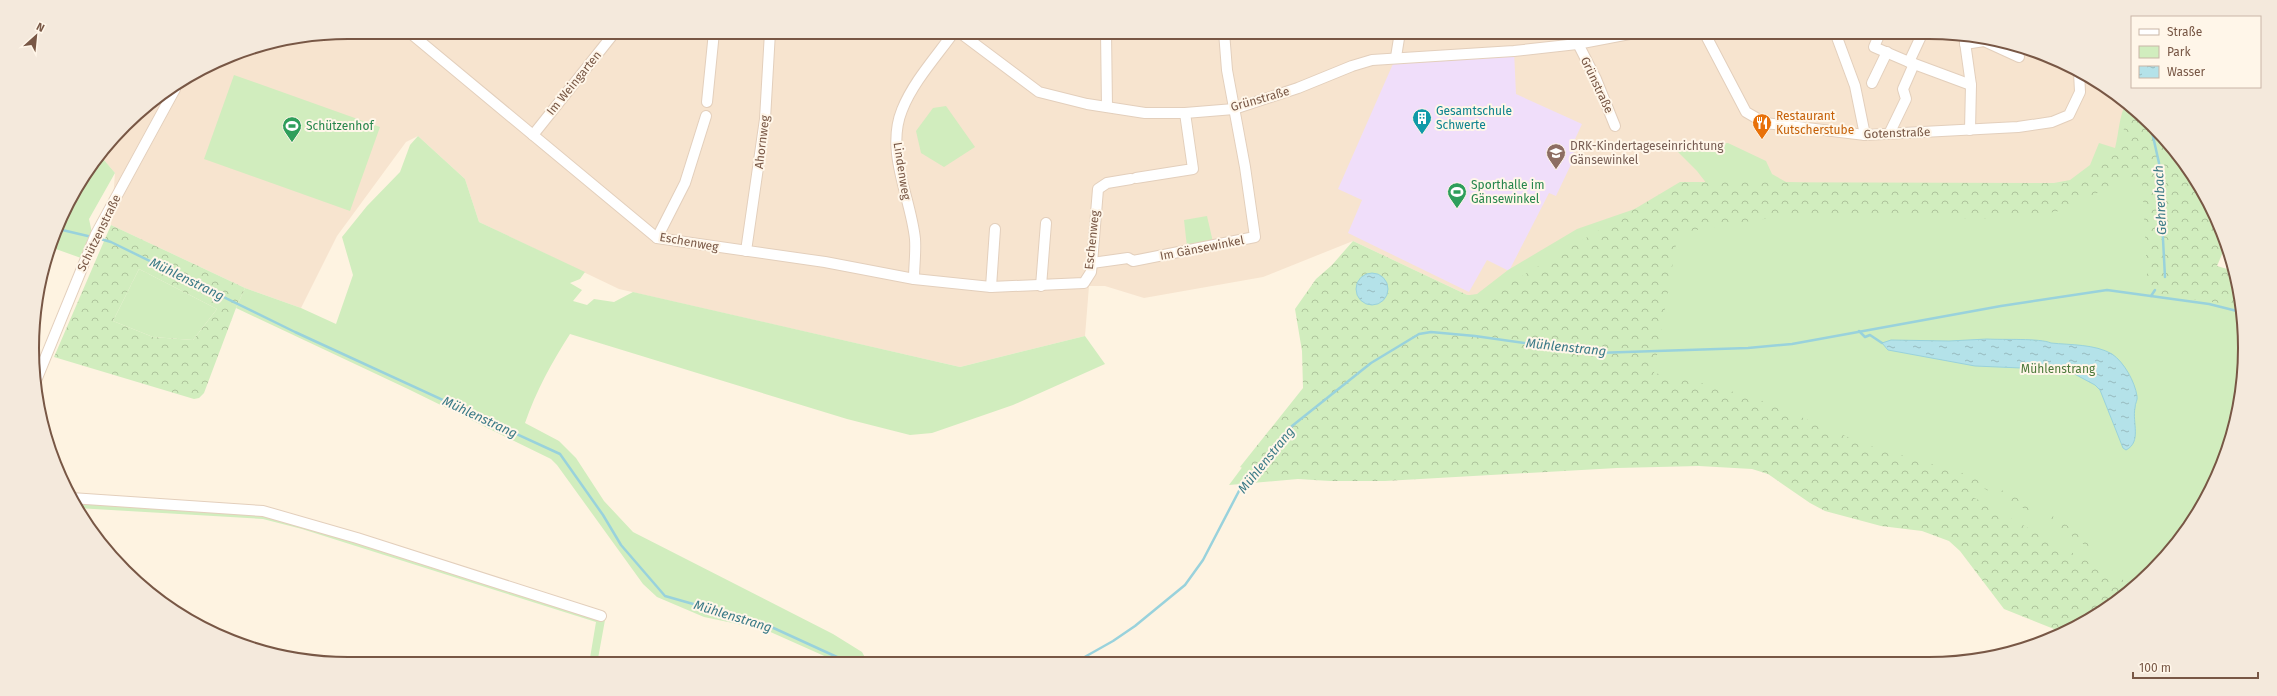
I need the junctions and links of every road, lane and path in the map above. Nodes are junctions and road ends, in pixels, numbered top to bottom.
1 (417, 39) edge
2 (609, 39) edge
3 (713, 39) edge
4 (770, 39) edge
5 (949, 39) edge
6 (969, 39) edge
7 (974, 39) edge
8 (1106, 39) edge
9 (1225, 39) edge
10 (1399, 39) edge
11 (1575, 39) edge
12 (1603, 39) edge
13 (1708, 39) edge
14 (1838, 39) edge
15 (1877, 39) edge
16 (1920, 39) edge
17 (1965, 42) edge
18 (974, 43) junction
19 (1577, 44) junction
20 (2007, 49) edge
21 (1887, 52) junction
22 (1396, 57) junction
23 (2019, 57) dead end
24 (1911, 63) junction
25 (2079, 78) edge
26 (1872, 82) dead end
27 (1971, 85) junction
28 (172, 94) edge
29 (707, 102) dead end
30 (1107, 107) junction
31 (1234, 109) junction
32 (1185, 113) junction
33 (706, 116) dead end
34 (1615, 126) dead end
35 (1970, 130) junction
36 (1890, 132) junction
37 (533, 135) junction
38 (1865, 135) junction
39 (1046, 223) dead end
40 (995, 229) dead end
41 (657, 238) junction
42 (746, 251) junction
43 (1092, 264) junction
44 (914, 279) junction
45 (1041, 286) junction
46 (991, 287) junction
47 (40, 371) edge
48 (78, 498) edge
49 (602, 616) dead end

1 - 37 street, Eschenweg
2 - 37 street, Im Weingarten
3 - 29 street
4 - 42 street, Ahornweg
5 - 44 street, Lindenweg
6 - 18 street, Grünstraße
7 - 18 street
8 - 30 street
9 - 31 street
10 - 22 street
11 - 19 street
12 - 19 street, Grünstraße
13 - 38 street, Gotenstraße
14 - 38 street
15 - 21 street
16 - 24 street
17 - 27 street
18 - 30 street, Grünstraße
19 - 22 street, Grünstraße
19 - 34 street, Grünstraße
20 - 23 street
21 - 24 street
21 - 26 street
22 - 31 street, Grünstraße
24 - 27 street
24 - 36 street
25 - 35 street, Gotenstraße
27 - 35 street
28 - 47 street, Schützenstraße
30 - 32 street, Grünstraße
31 - 32 street, Grünstraße
31 - 43 street, Im Gänsewinkel
32 - 43 street, Eschenweg
33 - 41 street
35 - 36 street, Gotenstraße
36 - 38 street, Gotenstraße
37 - 41 street, Eschenweg
39 - 45 street
40 - 46 street
41 - 42 street, Eschenweg
42 - 44 street, Eschenweg
43 - 45 street, Eschenweg
44 - 46 street, Eschenweg
45 - 46 street, Eschenweg
48 - 49 street

